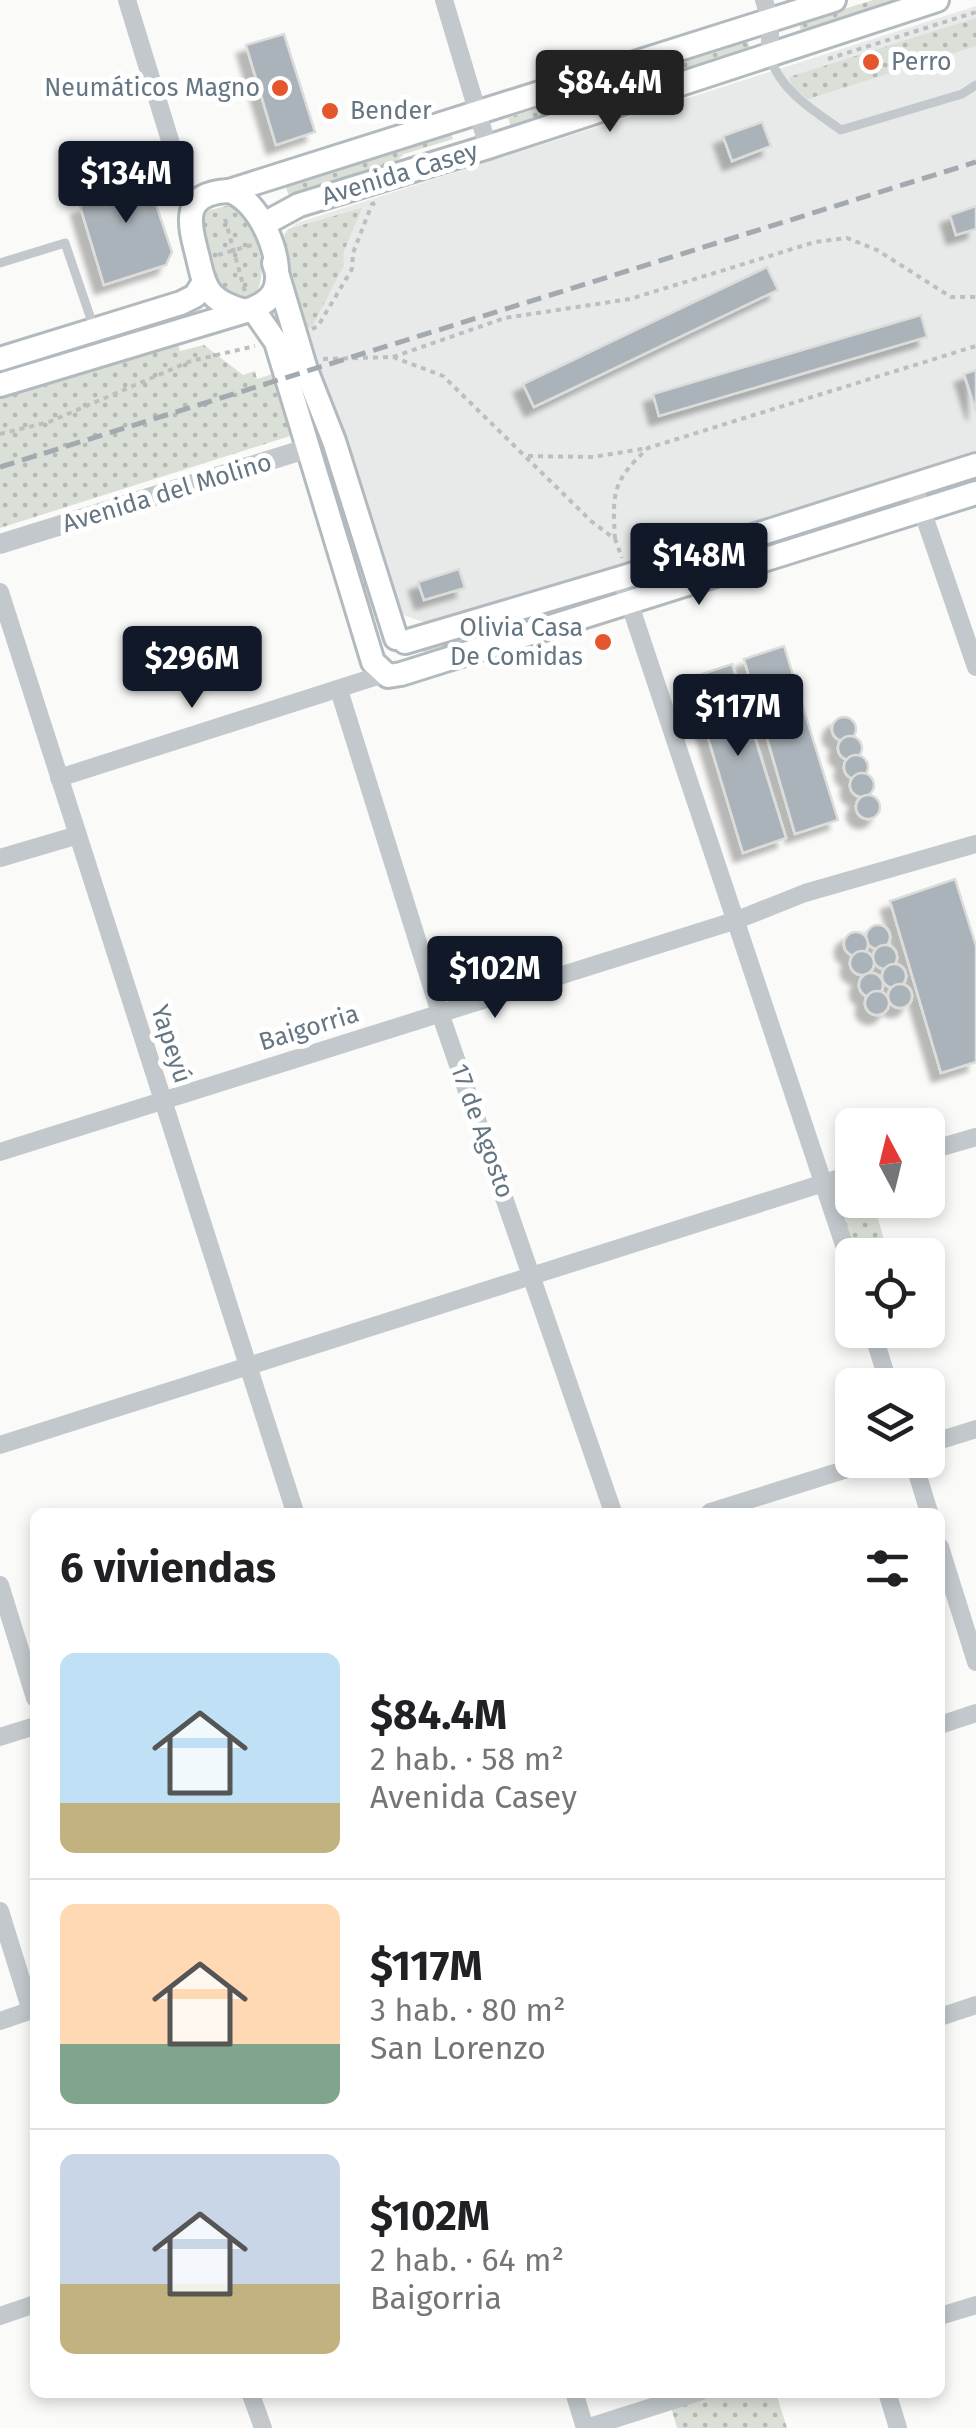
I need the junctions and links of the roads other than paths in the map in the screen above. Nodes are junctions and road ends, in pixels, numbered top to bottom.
1 (127, 0) edge
2 (444, 0) edge
3 (834, 0) edge
4 (937, 0) edge
5 (767, 10) edge
6 (770, 56) junction
7 (976, 85) edge
8 (477, 114) junction
9 (488, 147) junction
10 (229, 191) junction
11 (191, 209) junction
12 (269, 242) junction
13 (0, 263) edge
14 (202, 271) junction
15 (250, 310) junction
16 (94, 330) junction
17 (286, 339) junction
18 (0, 358) edge
19 (0, 385) edge
20 (334, 441) junction
21 (310, 448) junction
22 (976, 464) edge
23 (913, 484) junction
24 (976, 493) edge
25 (922, 510) junction
26 (0, 544) edge
27 (625, 576) junction
28 (0, 592) edge
29 (628, 602) junction
30 (401, 640) junction
31 (388, 666) junction
32 (976, 667) edge
33 (338, 690) junction
34 (59, 778) junction
35 (78, 835) junction
36 (976, 844) edge
37 (0, 858) edge
38 (737, 920) junction
39 (440, 1014) junction
40 (163, 1100) junction
41 (976, 1137) edge
42 (945, 1146) edge
43 (0, 1152) edge
44 (835, 1179) edge
45 (825, 1182) junction
46 (842, 1238) edge
47 (533, 1274) junction
48 (249, 1364) junction
49 (976, 1428) edge
50 (945, 1438) edge
51 (0, 1445) edge
52 (835, 1473) edge
53 (918, 1478) edge
54 (295, 1508) edge
55 (612, 1508) edge
56 (723, 1508) edge
57 (928, 1508) edge
58 (945, 1564) edge
59 (0, 1585) edge
60 (976, 1662) edge
61 (30, 1682) edge
62 (976, 1713) edge
63 (945, 1723) edge
64 (30, 1728) edge
65 (0, 1737) edge
66 (0, 1911) edge
67 (30, 2001) edge
68 (976, 2005) edge
69 (30, 2011) edge
70 (945, 2014) edge
71 (0, 2021) edge
72 (976, 2305) edge
73 (30, 2306) edge
74 (945, 2314) edge
75 (0, 2316) edge
76 (252, 2398) edge
77 (576, 2398) edge
78 (680, 2398) edge
79 (889, 2398) edge
80 (263, 2428) edge
81 (586, 2428) edge
82 (898, 2428) edge

1 - 11 street
2 - 8 street
3 - 5 main road, Avenida Casey
4 - 6 main road, Avenida Casey
5 - 6 street
5 - 8 main road, Avenida Casey
6 - 7 lane
6 - 9 main road, Avenida Casey
8 - 9 street
8 - 10 main road, Avenida Casey
9 - 12 main road, Avenida Casey
10 - 11 main road, Avenida Casey
10 - 12 main road
11 - 14 main road
12 - 15 main road
12 - 17 main road
13 - 16 lane
14 - 15 main road
14 - 16 main road
15 - 17 main road
15 - 19 main road
16 - 18 main road
17 - 20 main road
17 - 21 main road
20 - 21 main road, Avenida del Molino
20 - 30 main road
21 - 26 street, Avenida del Molino
21 - 31 main road
22 - 23 main road
23 - 25 street
23 - 27 main road
24 - 25 main road
25 - 29 main road
25 - 32 street
27 - 29 street
27 - 30 main road
28 - 34 street, Yapeyú
29 - 31 main road
29 - 38 street
30 - 31 main road
30 - 31 main road
31 - 33 street
33 - 34 street
33 - 39 street, 17 de Agosto
34 - 35 street, Yapeyú
35 - 37 street
35 - 40 street, Yapeyú
36 - 38 street, Baigorria
38 - 39 street, Baigorria
38 - 45 street
39 - 40 street, Baigorria
39 - 47 street, 17 de Agosto
40 - 43 street, Baigorria
40 - 48 street, Yapeyú
41 - 42 street
44 - 45 street
45 - 46 street
45 - 47 street
47 - 48 street
47 - 55 street, 17 de Agosto
48 - 51 street
48 - 54 street, Yapeyú
49 - 50 street
52 - 56 street
53 - 57 street
58 - 60 street
59 - 61 street
62 - 63 street
64 - 65 street
66 - 67 street
68 - 70 street
69 - 71 street
72 - 74 street
73 - 75 street
76 - 80 street
77 - 81 street
78 - 81 street
79 - 82 street

